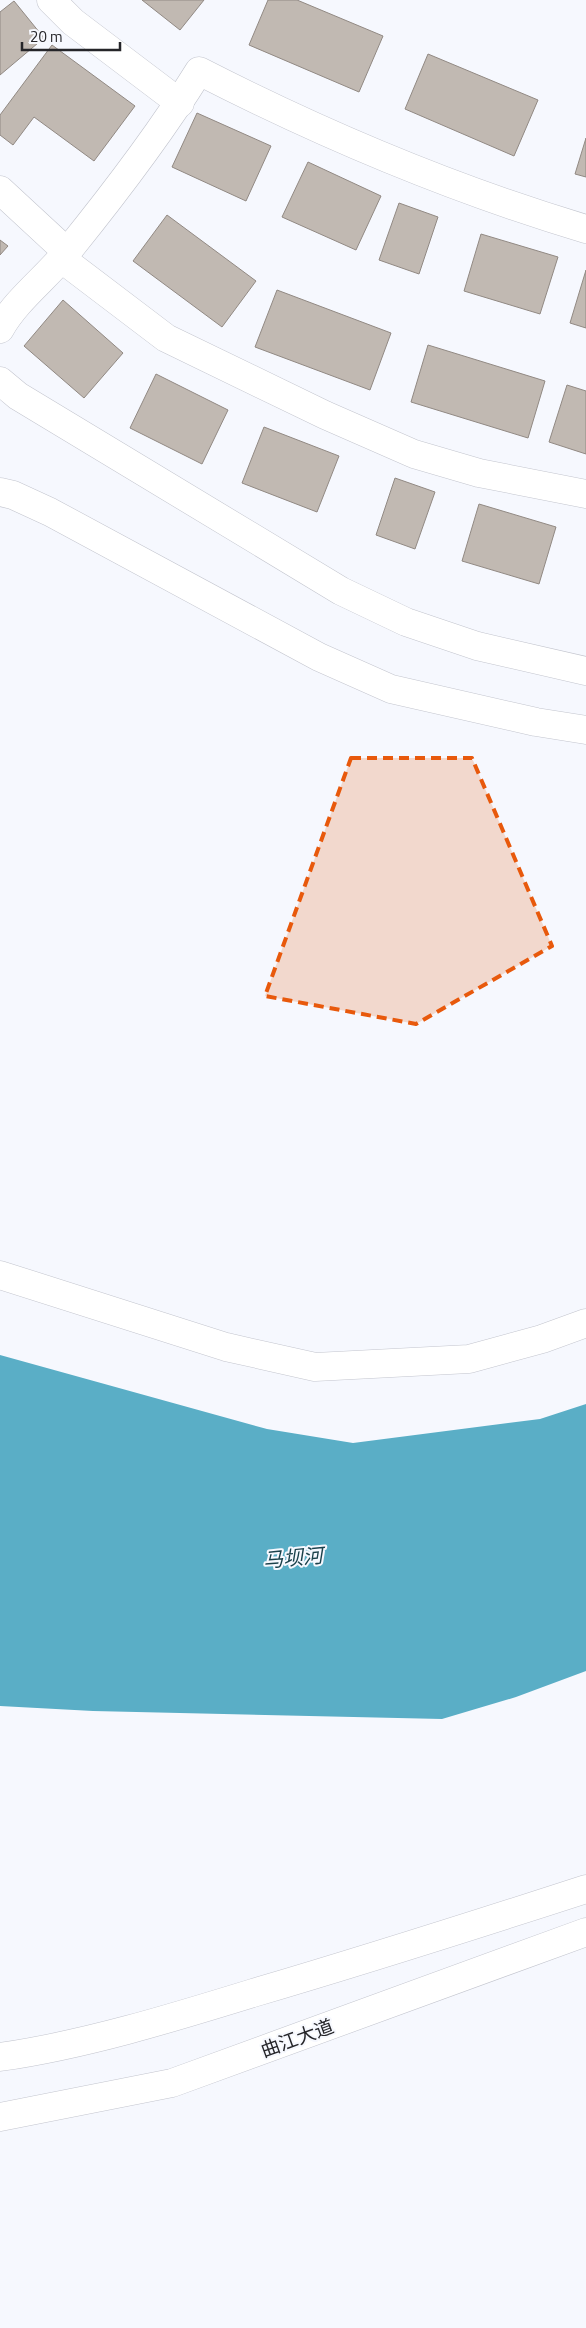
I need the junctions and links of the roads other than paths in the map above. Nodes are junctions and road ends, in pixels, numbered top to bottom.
1 (51, 0) edge
2 (180, 103) junction
3 (0, 190) edge
4 (586, 229) edge
5 (65, 255) junction
6 (0, 330) edge
7 (0, 381) edge
8 (0, 492) edge
9 (586, 494) edge
10 (586, 671) edge
11 (586, 730) edge
12 (0, 1275) edge
13 (586, 1323) edge
14 (586, 1889) edge
15 (586, 1932) edge
16 (0, 2057) edge
17 (0, 2117) edge

1 - 2 main road
2 - 4 main road
2 - 5 main road
3 - 5 main road
5 - 6 main road
5 - 9 main road
7 - 10 main road
8 - 11 main road
12 - 13 main road
14 - 16 main road
15 - 17 main road, 曲江大道

